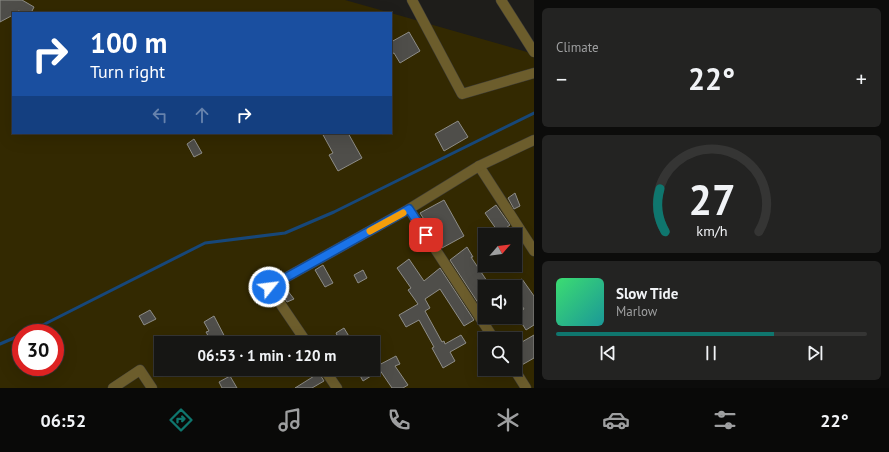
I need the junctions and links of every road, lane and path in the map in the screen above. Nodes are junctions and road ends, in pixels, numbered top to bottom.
1 (412, 0) edge
2 (501, 0) edge
3 (534, 52) edge
4 (534, 73) edge
5 (534, 140) edge
6 (479, 166) junction
7 (409, 209) junction
8 (534, 251) edge
9 (489, 332) edge
10 (302, 336) edge
11 (329, 376) edge
12 (518, 376) edge
13 (113, 388) edge
14 (152, 388) edge
15 (337, 388) edge
16 (526, 388) edge

1 - 4 street
2 - 3 street
5 - 6 street
6 - 7 street
6 - 8 street
7 - 9 street
7 - 10 street
11 - 15 street
12 - 16 street
13 - 14 street

